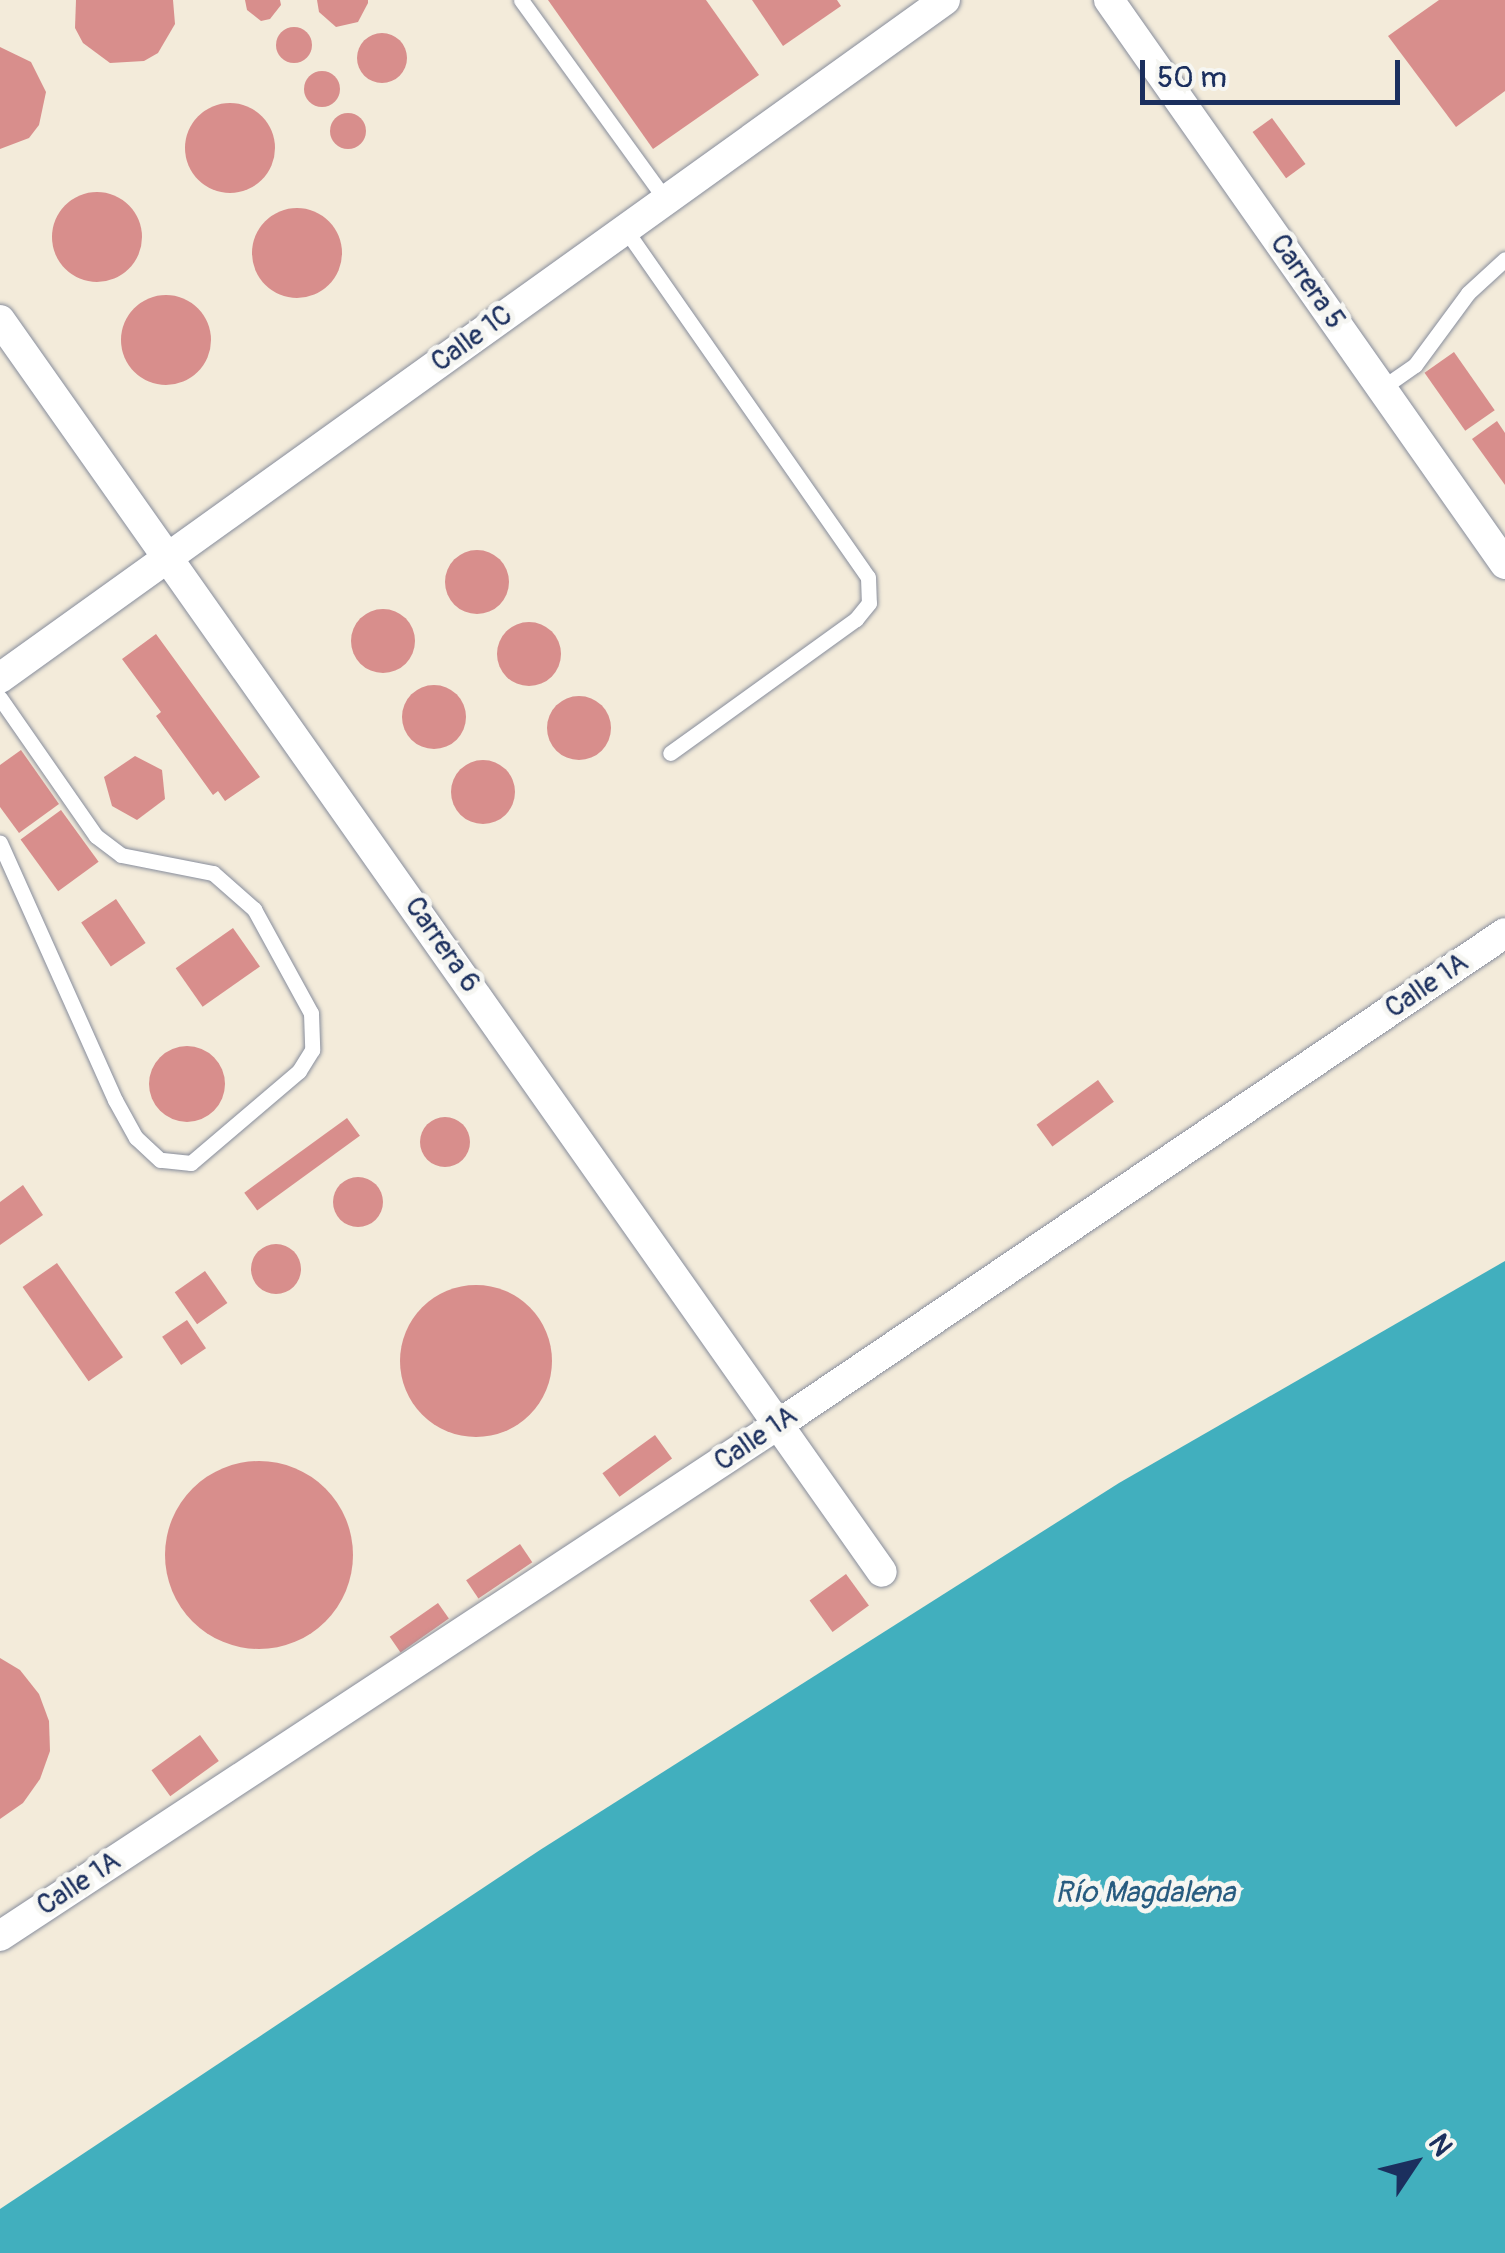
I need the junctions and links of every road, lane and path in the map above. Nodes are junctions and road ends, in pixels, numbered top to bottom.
1 (521, 0) edge
2 (945, 0) edge
3 (1109, 0) edge
4 (666, 200) junction
5 (625, 229) junction
6 (1505, 259) edge
7 (0, 320) edge
8 (1382, 388) junction
9 (168, 556) junction
10 (1505, 564) edge
11 (0, 678) edge
12 (0, 698) edge
13 (670, 752) dead end
14 (0, 843) edge
15 (1505, 933) edge
16 (779, 1424) junction
17 (882, 1572) dead end
18 (0, 1936) edge

1 - 4 lane
2 - 4 street, Calle 1C
3 - 8 street, Carrera 5
4 - 5 street, Calle 1C
5 - 9 street, Calle 1C
5 - 13 lane
6 - 8 lane
7 - 9 street, Carrera 6
8 - 10 street, Carrera 5
9 - 11 street, Calle 1C
9 - 16 street, Carrera 6
12 - 14 lane
15 - 16 street, Calle 1A
16 - 17 street, Carrera 6
16 - 18 street, Calle 1A

